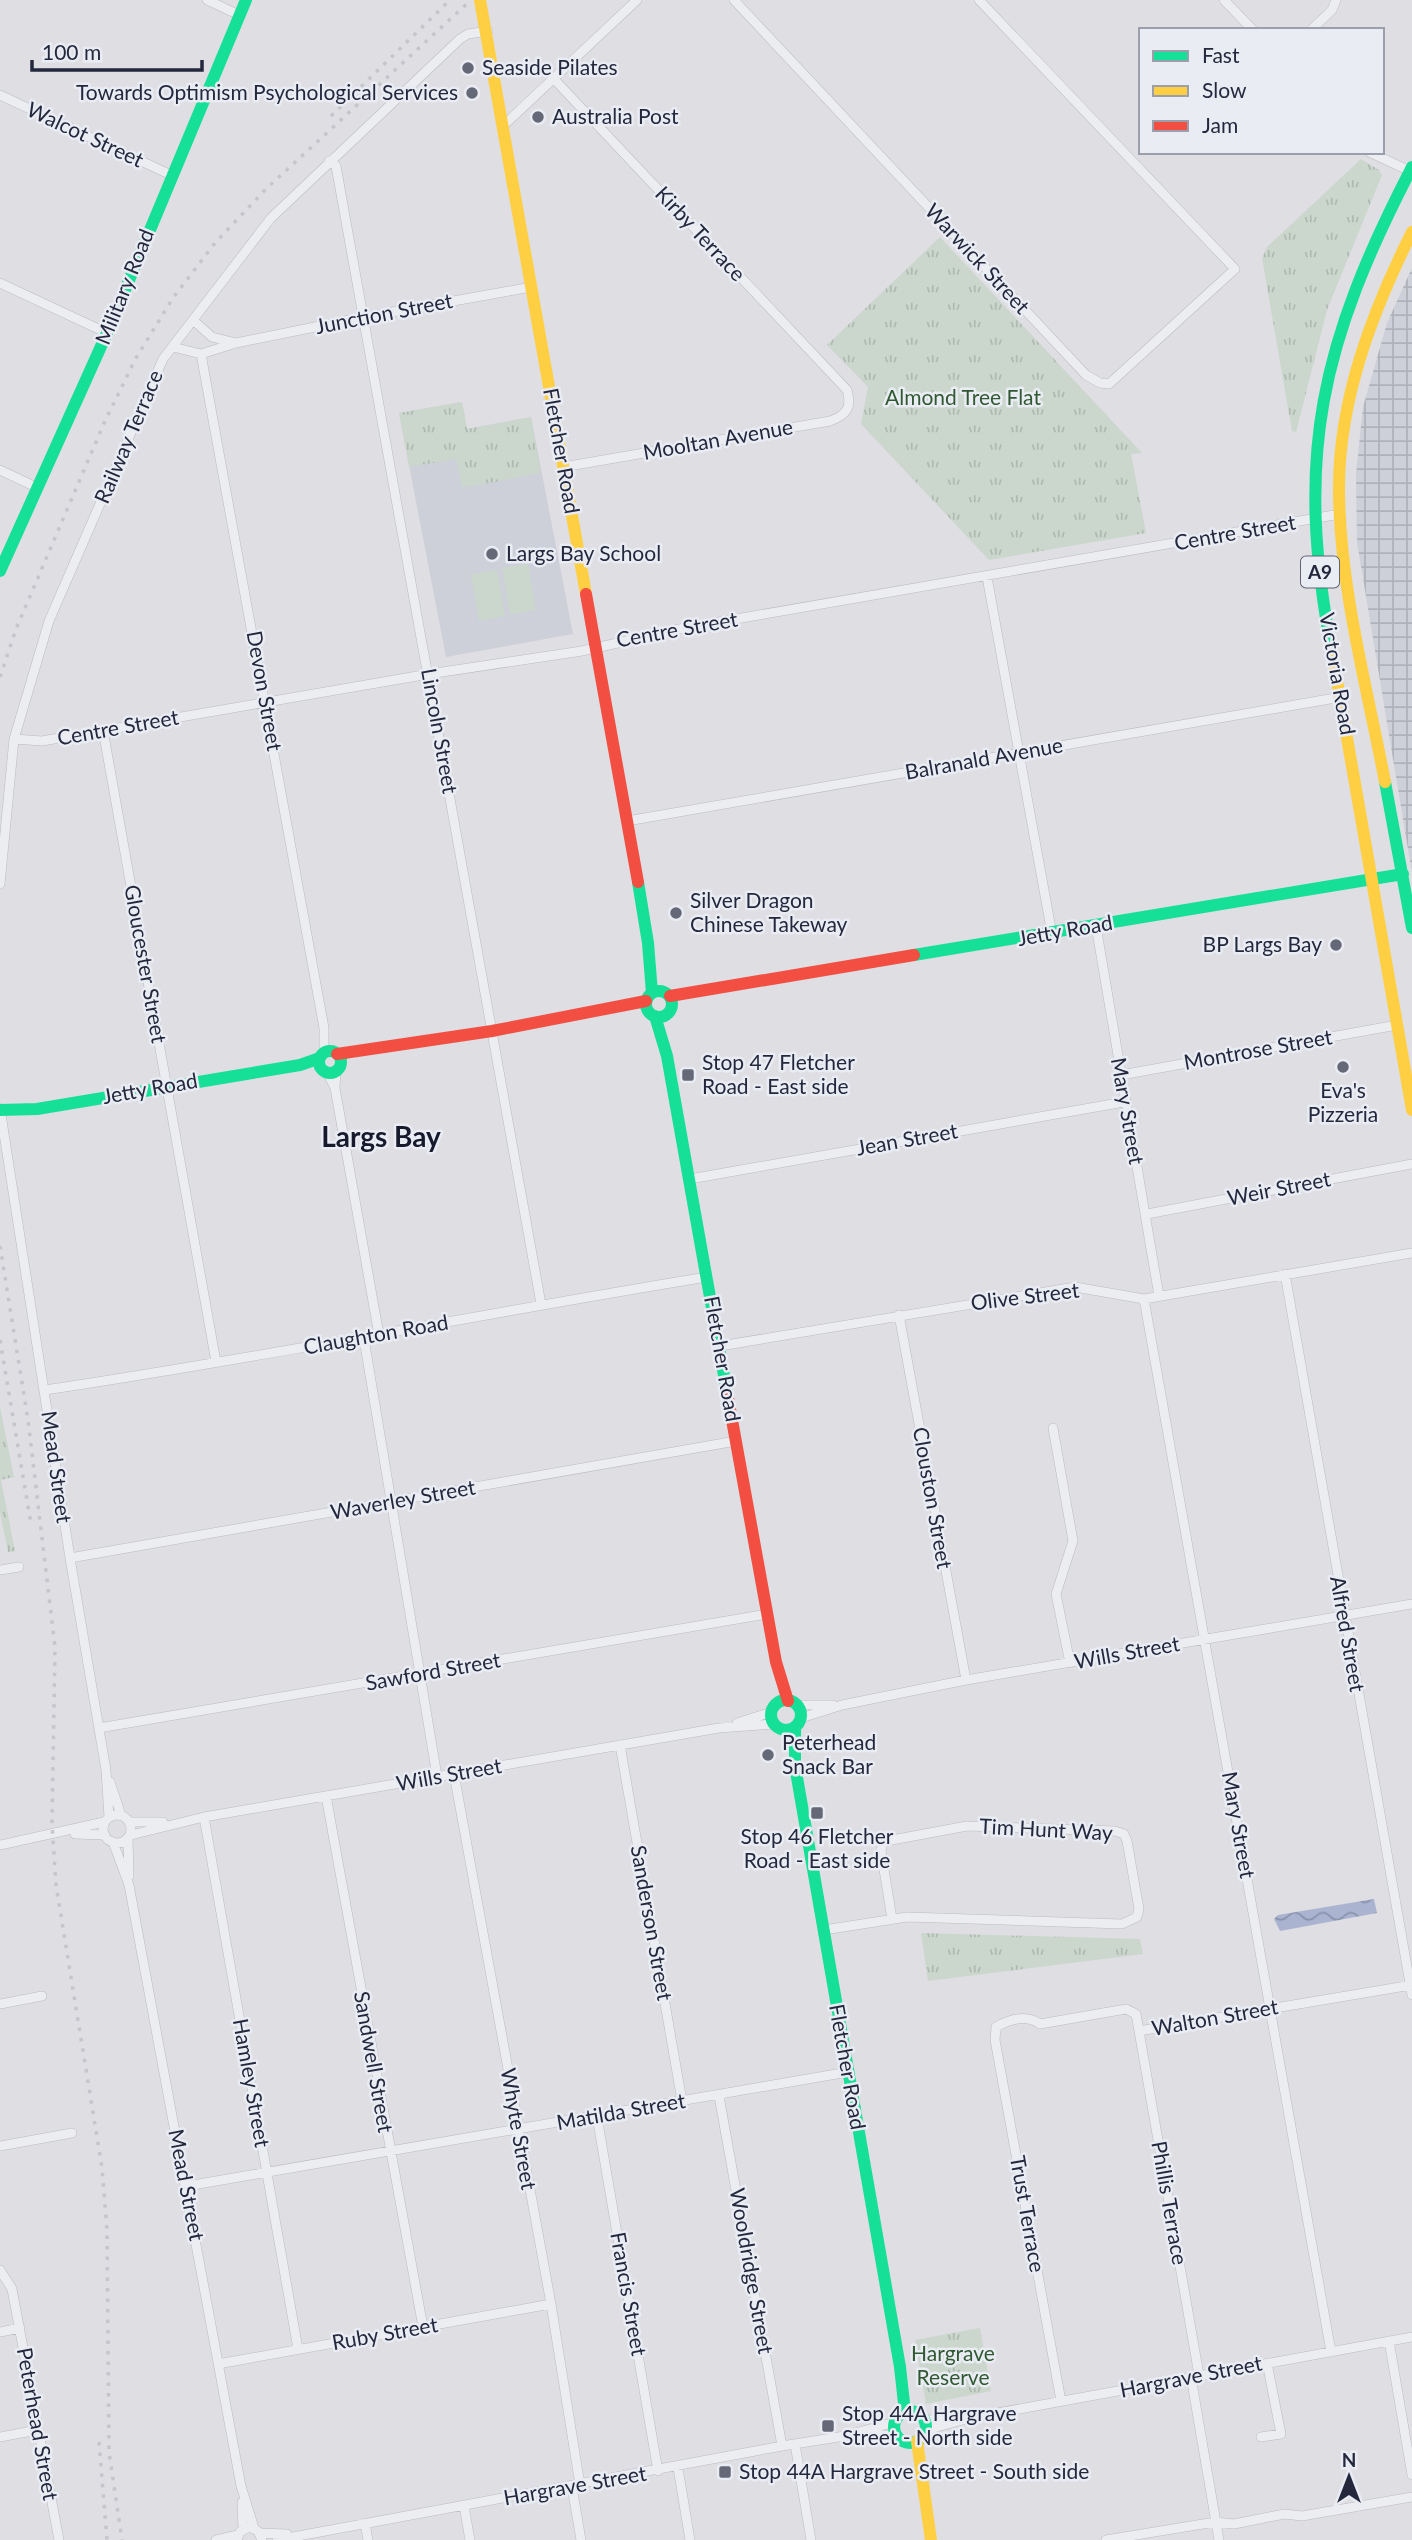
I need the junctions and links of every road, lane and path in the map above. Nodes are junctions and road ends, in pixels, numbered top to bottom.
1 (207, 0) edge
2 (246, 0) edge
3 (480, 0) edge
4 (637, 0) edge
5 (734, 0) edge
6 (979, 0) edge
7 (1224, 0) edge
8 (1336, 0) edge
9 (239, 15) junction
10 (1251, 28) edge
11 (1313, 28) edge
12 (488, 31) junction
13 (553, 78) junction
14 (0, 95) edge
15 (503, 126) junction
16 (1374, 154) edge
17 (329, 160) junction
18 (1411, 170) edge
19 (171, 175) junction
20 (1412, 232) edge
21 (0, 283) edge
22 (532, 287) junction
23 (364, 317) junction
24 (194, 321) junction
25 (107, 333) junction
26 (236, 343) junction
27 (173, 347) junction
28 (201, 354) junction
29 (847, 390) joint
30 (563, 467) junction
31 (0, 470) edge
32 (38, 488) junction
33 (1340, 514) junction
34 (1314, 519) junction
35 (0, 571) edge
36 (987, 577) junction
37 (595, 646) junction
38 (429, 674) junction
39 (1341, 697) junction
40 (266, 702) junction
41 (103, 730) junction
42 (14, 739) junction
43 (1018, 754) junction
44 (628, 821) junction
45 (1408, 873) edge
46 (1374, 878) junction
47 (0, 884) edge
48 (1096, 926) junction
49 (1412, 928) edge
50 (1052, 934) junction
51 (659, 1004) junction
52 (1396, 1025) junction
53 (492, 1031) junction
54 (330, 1062) junction
55 (1121, 1075) junction
56 (167, 1085) junction
57 (1125, 1102) junction
58 (0, 1110) edge
59 (1412, 1110) edge
60 (1412, 1164) edge
61 (690, 1179) junction
62 (1147, 1214) junction
63 (1412, 1253) edge
64 (1284, 1273) junction
65 (707, 1277) junction
66 (1159, 1296) junction
67 (1144, 1299) junction
68 (541, 1304) junction
69 (899, 1315) junction
70 (379, 1335) junction
71 (364, 1339) junction
72 (720, 1346) junction
73 (216, 1363) junction
74 (45, 1390) junction
75 (1054, 1428) dead end
76 (736, 1441) junction
77 (392, 1502) junction
78 (70, 1558) junction
79 (19, 1567) dead end
80 (0, 1570) edge
81 (1412, 1604) edge
82 (767, 1614) junction
83 (1344, 1617) junction
84 (1205, 1640) junction
85 (1070, 1663) junction
86 (420, 1674) junction
87 (966, 1680) junction
88 (786, 1715) junction
89 (99, 1728) junction
90 (621, 1745) junction
91 (106, 1770) junction
92 (454, 1774) junction
93 (437, 1776) junction
94 (326, 1796) junction
95 (121, 1815) junction
96 (204, 1817) junction
97 (107, 1820) junction
98 (131, 1822) junction
99 (179, 1822) junction
100 (65, 1833) junction
101 (130, 1837) junction
102 (109, 1839) junction
103 (0, 1845) edge
104 (129, 1885) junction
105 (892, 1919) junction
106 (824, 1930) junction
107 (1412, 1989) edge
108 (42, 1996) dead end
109 (0, 2004) edge
110 (1271, 2007) junction
111 (996, 2027) joint
112 (1139, 2031) junction
113 (848, 2072) junction
114 (719, 2096) junction
115 (682, 2101) junction
116 (597, 2117) junction
117 (517, 2130) junction
118 (72, 2133) dead end
119 (0, 2146) edge
120 (389, 2151) junction
121 (267, 2172) junction
122 (187, 2186) junction
123 (0, 2270) edge
124 (551, 2304) junction
125 (20, 2328) junction
126 (423, 2328) junction
127 (0, 2332) edge
128 (1412, 2337) edge
129 (1389, 2341) junction
130 (298, 2349) junction
131 (1331, 2351) junction
132 (1267, 2363) junction
133 (218, 2364) junction
134 (1195, 2376) junction
135 (1061, 2401) junction
136 (918, 2419) junction
137 (37, 2430) junction
138 (903, 2435) junction
139 (0, 2437) edge
140 (1261, 2437) dead end
141 (795, 2444) junction
142 (782, 2446) junction
143 (678, 2468) junction
144 (659, 2471) junction
145 (1412, 2475) edge
146 (241, 2486) junction
147 (576, 2486) junction
148 (1412, 2497) edge
149 (464, 2506) junction
150 (1215, 2522) junction
151 (365, 2523) junction
152 (258, 2534) edge
153 (299, 2534) junction
154 (239, 2535) edge
155 (59, 2540) edge
156 (216, 2540) edge
157 (277, 2540) edge
158 (368, 2540) edge
159 (470, 2540) edge
160 (581, 2540) edge
161 (690, 2540) edge
162 (811, 2540) edge
163 (931, 2540) edge
164 (1106, 2540) edge
165 (1219, 2540) edge

1 - 9 street
2 - 9 main road, Military Road
3 - 12 main road, Fletcher Road
4 - 13 street
5 - 6 street, Warwick Street
7 - 10 street
8 - 11 street
9 - 19 main road, Military Road
12 - 15 main road, Fletcher Road
12 - 17 street, Railway Terrace
13 - 15 street
13 - 29 street, Kirby Terrace
14 - 19 street, Walcot Street
15 - 22 main road, Fletcher Road
16 - 18 street
17 - 23 street, Lincoln Street
17 - 24 street, Railway Terrace
18 - 34 main road, Victoria Road / A9
19 - 25 main road, Military Road
20 - 33 main road, Victoria Road / A9
21 - 25 street
22 - 23 street, Junction Street
22 - 30 main road, Fletcher Road
23 - 26 street, Junction Street
23 - 38 street, Lincoln Street
24 - 26 street
24 - 27 street, Railway Terrace
25 - 32 main road, Military Road
26 - 28 street, Junction Street
27 - 28 street
27 - 42 street, Railway Terrace
28 - 40 street, Devon Street
29 - 30 street, Mooltan Avenue
30 - 37 main road, Fletcher Road
31 - 32 street
32 - 35 main road, Military Road
33 - 34 street, Centre Street
33 - 45 main road, Victoria Road / A9
34 - 36 street, Centre Street
34 - 39 main road, Victoria Road / A9
36 - 37 street, Centre Street
36 - 43 street
37 - 38 street, Centre Street
37 - 44 main road, Fletcher Road
38 - 40 street, Centre Street
38 - 53 street, Lincoln Street
39 - 43 street, Balranald Avenue
39 - 46 main road, Victoria Road / A9
40 - 41 street, Centre Street
40 - 54 street, Devon Street
41 - 42 street, Centre Street
41 - 56 street, Gloucester Street
42 - 47 street, Railway Terrace
43 - 44 street, Balranald Avenue
43 - 50 street
44 - 51 main road, Fletcher Road
45 - 46 main road, Jetty Road
45 - 49 main road, Victoria Road / A9
46 - 48 main road, Jetty Road
46 - 52 main road, Victoria Road / A9
48 - 50 main road, Jetty Road
48 - 55 street, Mary Street
50 - 51 main road, Jetty Road
51 - 53 main road, Jetty Road
51 - 61 main road, Fletcher Road
52 - 55 street, Montrose Street
52 - 59 main road, Victoria Road / A9
53 - 54 main road, Jetty Road
53 - 68 street, Lincoln Street
54 - 56 main road, Jetty Road
54 - 70 street, Devon Street
55 - 57 street, Mary Street
56 - 58 main road, Jetty Road
56 - 73 street, Gloucester Street
57 - 61 street, Jean Street
57 - 62 street, Mary Street
58 - 74 street, Mead Street
60 - 62 street, Weir Street
61 - 65 main road, Fletcher Road
62 - 66 street, Mary Street
63 - 64 street, Olive Street
64 - 66 street, Olive Street
64 - 83 street, Alfred Street
65 - 68 street, Claughton Road
65 - 72 main road, Fletcher Road
66 - 67 street, Olive Street
67 - 69 street, Olive Street
67 - 84 street, Mary Street
68 - 70 street, Claughton Road
69 - 72 street, Olive Street
69 - 87 street, Clouston Street
70 - 71 street, Claughton Road
71 - 73 street, Claughton Road
71 - 77 street
72 - 76 main road, Fletcher Road
73 - 74 street, Claughton Road
74 - 78 street, Mead Street
75 - 85 street
76 - 77 street, Waverley Street
76 - 82 main road, Fletcher Road
77 - 78 street, Waverley Street
77 - 86 street
78 - 89 street, Mead Street
79 - 80 street
81 - 83 street, Wills Street
82 - 86 street, Sawford Street
82 - 88 main road, Fletcher Road
83 - 84 street, Wills Street
83 - 107 street, Alfred Street
84 - 85 street, Wills Street
84 - 110 street, Mary Street
85 - 87 street, Wills Street
86 - 89 street, Sawford Street
86 - 93 street
87 - 88 street, Wills Street
88 - 90 street, Wills Street
88 - 106 main road, Fletcher Road
89 - 91 street, Mead Street
90 - 92 street, Wills Street
90 - 115 street, Sanderson Street
91 - 95 street, Mead Street
91 - 97 street, Mead Street
92 - 93 street, Wills Street
92 - 117 street, Whyte Street
93 - 94 street, Wills Street
94 - 96 street, Wills Street
94 - 120 street, Sandwell Street
95 - 97 street
95 - 98 street
96 - 99 street, Wills Street
96 - 121 street, Hamley Street
97 - 100 street
97 - 102 street, Mead Street
98 - 99 street, Wills Street
98 - 101 street, Mead Street
99 - 101 street, Wills Street
100 - 102 street
100 - 103 street
101 - 102 street, Wills Street
101 - 104 street, Mead Street
102 - 104 street, Mead Street
104 - 122 street, Mead Street
105 - 105 street, Tim Hunt Way
105 - 106 street, Tim Hunt Way
106 - 113 main road, Fletcher Road
107 - 110 street, Walton Street
108 - 109 street
110 - 112 street, Walton Street
110 - 131 street, Mary Street
111 - 112 street, Walton Street
111 - 135 street, Trust Terrace
112 - 134 street, Phillis Terrace
113 - 114 street, Matilda Street
113 - 136 main road, Fletcher Road
114 - 115 street, Matilda Street
114 - 142 street, Wooldridge Street
115 - 116 street, Matilda Street
116 - 117 street, Matilda Street
116 - 144 street, Francis Street
117 - 120 street, Matilda Street
117 - 124 street, Whyte Street
118 - 119 street
120 - 121 street, Matilda Street
120 - 126 street, Sandwell Street
121 - 122 street, Matilda Street
121 - 130 street, Hamley Street
122 - 133 street, Mead Street
123 - 125 street, Peterhead Street
124 - 126 street, Ruby Street
124 - 147 street, Whyte Street
125 - 127 street
125 - 137 street, Peterhead Street
126 - 130 street, Ruby Street
128 - 129 street, Hargrave Street
129 - 131 street, Hargrave Street
129 - 145 street
130 - 133 street, Ruby Street
131 - 132 street, Hargrave Street
132 - 134 street, Hargrave Street
132 - 140 street
133 - 146 street, Mead Street
134 - 135 street, Hargrave Street
134 - 150 street, Phillis Terrace
135 - 136 street, Hargrave Street
136 - 138 main road
136 - 138 main road
137 - 139 street
137 - 155 street, Peterhead Street
138 - 141 street, Hargrave Street
138 - 163 main road
141 - 142 street, Hargrave Street
141 - 162 street
142 - 143 street, Hargrave Street
143 - 144 street, Hargrave Street
143 - 161 street
144 - 147 street, Hargrave Street
146 - 152 street, Mead Street
146 - 154 street, Mead Street
147 - 149 street, Hargrave Street
147 - 160 street, Whyte Street
148 - 150 street
149 - 151 street, Hargrave Street
149 - 159 street
150 - 164 street
150 - 165 street, Phillis Terrace
151 - 153 street, Hargrave Street
151 - 158 street
152 - 153 street, Hargrave Street
152 - 154 street, Hargrave Street
153 - 157 street, Hargrave Street
154 - 156 street

